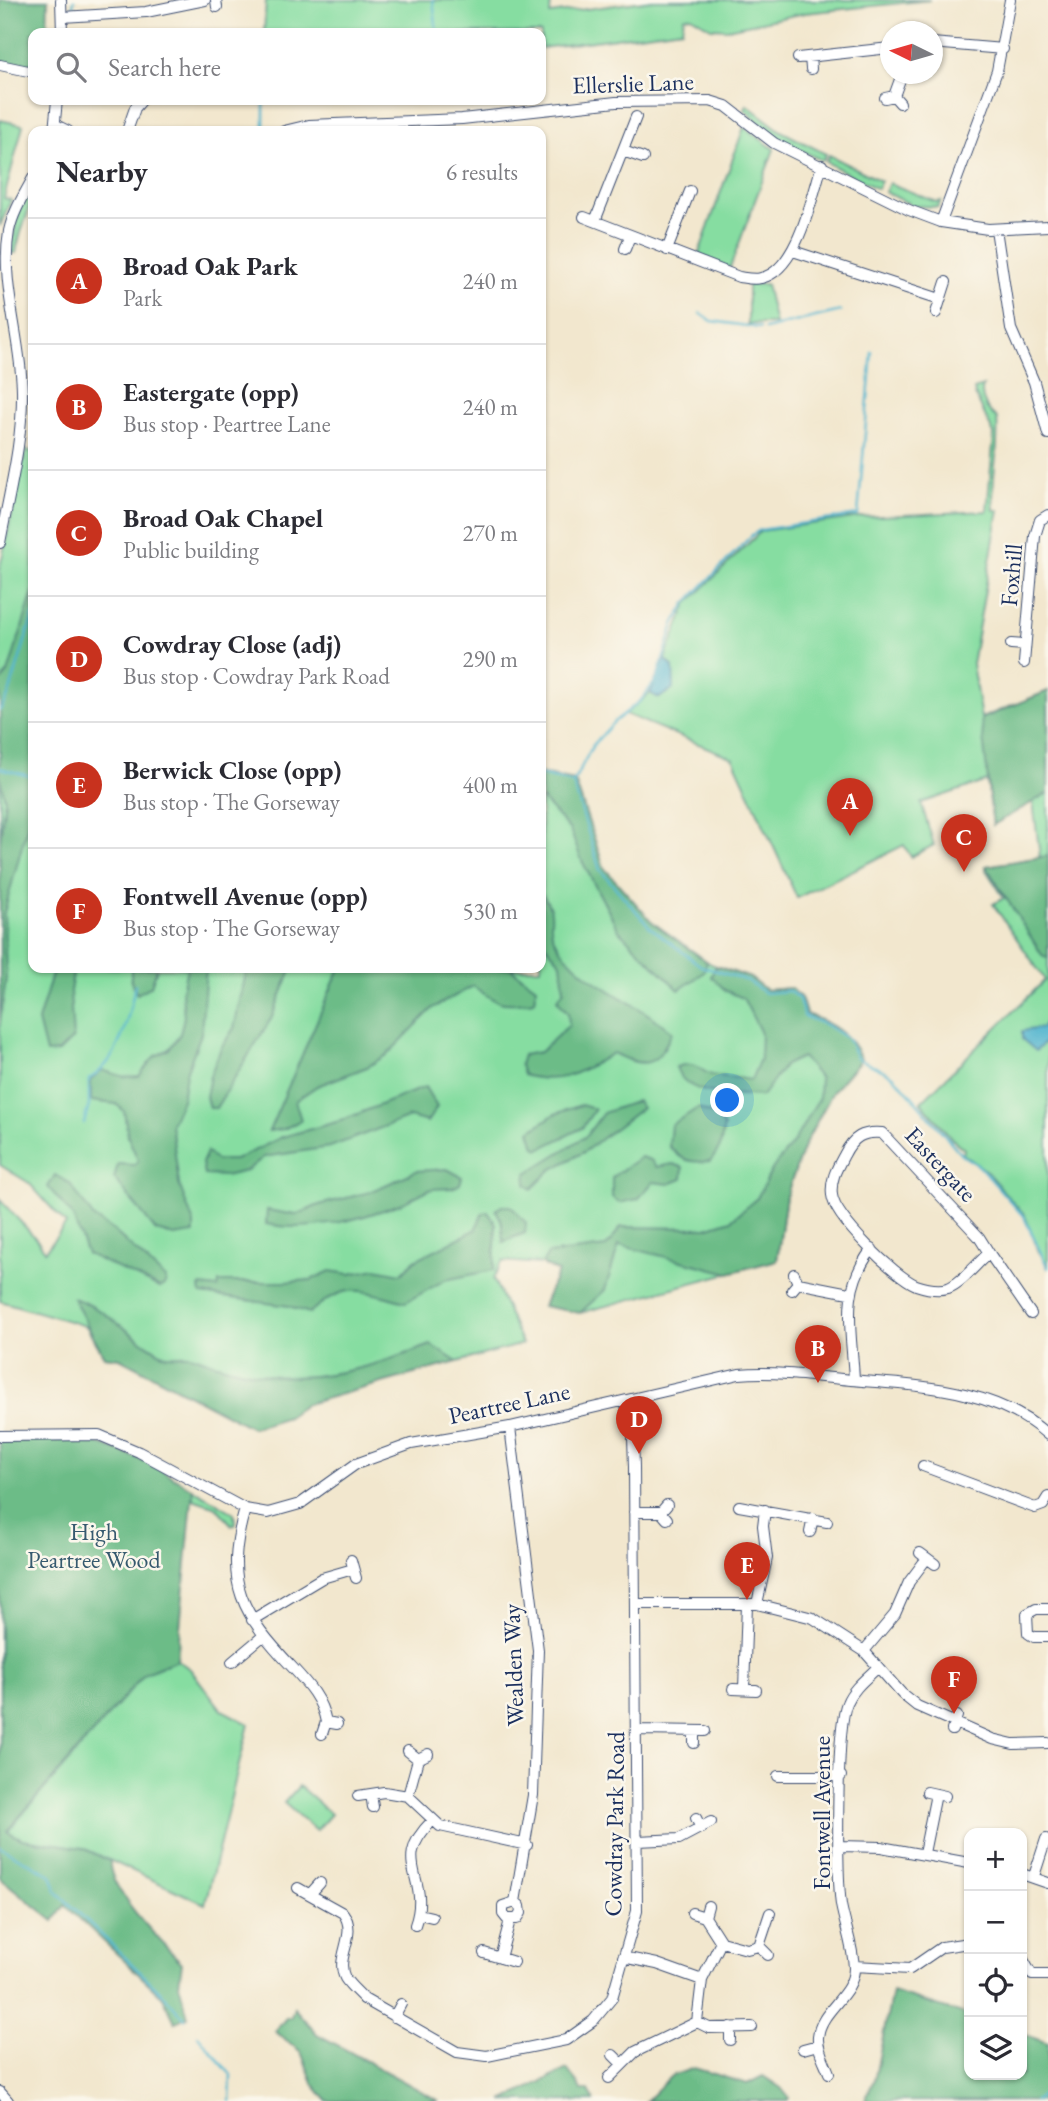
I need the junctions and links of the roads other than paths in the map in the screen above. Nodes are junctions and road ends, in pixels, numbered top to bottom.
1 (61, 0) edge
2 (205, 0) edge
3 (1010, 0) edge
4 (62, 18) junction
5 (62, 28) edge
6 (943, 44) edge
7 (880, 49) edge
8 (1003, 49) junction
9 (810, 57) junction
10 (798, 58) dead end
11 (0, 65) edge
12 (811, 69) dead end
13 (28, 71) edge
14 (898, 84) edge
15 (893, 99) dead end
16 (57, 105) edge
17 (138, 105) edge
18 (636, 117) dead end
19 (55, 126) edge
20 (129, 126) edge
21 (305, 126) edge
22 (623, 151) junction
23 (643, 158) dead end
24 (822, 165) junction
25 (28, 187) edge
26 (690, 191) dead end
27 (584, 217) dead end
28 (595, 221) junction
29 (941, 222) junction
30 (1048, 226) edge
31 (996, 229) junction
32 (630, 236) junction
33 (625, 249) dead end
34 (667, 250) junction
35 (793, 251) junction
36 (946, 282) dead end
37 (940, 299) junction
38 (936, 313) dead end
39 (1048, 434) edge
40 (1048, 515) edge
41 (0, 543) edge
42 (1011, 644) dead end
43 (1025, 645) junction
44 (1024, 663) dead end
45 (872, 1249) junction
46 (989, 1253) junction
47 (795, 1282) dead end
48 (849, 1293) junction
49 (1023, 1311) dead end
50 (854, 1380) junction
51 (625, 1401) junction
52 (510, 1427) junction
53 (1048, 1435) edge
54 (0, 1436) edge
55 (923, 1466) dead end
56 (1048, 1497) edge
57 (739, 1506) dead end
58 (245, 1509) junction
59 (765, 1510) junction
60 (634, 1512) junction
61 (665, 1512) dead end
62 (813, 1518) junction
63 (827, 1522) dead end
64 (810, 1532) dead end
65 (927, 1558) dead end
66 (354, 1569) dead end
67 (635, 1604) junction
68 (752, 1604) junction
69 (1048, 1609) edge
70 (252, 1620) junction
71 (263, 1636) junction
72 (1048, 1637) edge
73 (864, 1651) junction
74 (232, 1662) dead end
75 (878, 1667) junction
76 (733, 1689) dead end
77 (744, 1689) junction
78 (755, 1690) dead end
79 (636, 1730) junction
80 (694, 1731) junction
81 (705, 1731) dead end
82 (322, 1734) dead end
83 (694, 1743) dead end
84 (1048, 1744) edge
85 (408, 1751) dead end
86 (428, 1754) dead end
87 (418, 1759) junction
88 (841, 1776) junction
89 (785, 1779) dead end
90 (371, 1794) junction
91 (936, 1794) dead end
92 (358, 1796) dead end
93 (408, 1796) junction
94 (373, 1807) dead end
95 (696, 1818) dead end
96 (432, 1821) junction
97 (711, 1822) dead end
98 (701, 1828) junction
99 (1044, 1839) edge
100 (638, 1841) junction
101 (527, 1845) junction
102 (840, 1846) junction
103 (924, 1853) junction
104 (964, 1862) edge
105 (1027, 1875) edge
106 (1034, 1877) junction
107 (320, 1883) dead end
108 (1048, 1883) edge
109 (298, 1888) dead end
110 (311, 1892) junction
111 (708, 1906) dead end
112 (692, 1913) dead end
113 (770, 1913) dead end
114 (419, 1914) junction
115 (432, 1917) dead end
116 (705, 1917) junction
117 (415, 1925) dead end
118 (721, 1942) junction
119 (964, 1944) edge
120 (759, 1946) junction
121 (484, 1953) dead end
122 (768, 1955) dead end
123 (623, 1957) junction
124 (500, 1958) junction
125 (514, 1962) dead end
126 (854, 1966) junction
127 (1027, 1966) edge
128 (1032, 1975) junction
129 (1048, 1975) edge
130 (1027, 1979) edge
131 (702, 1980) junction
132 (401, 2004) dead end
133 (394, 2017) junction
134 (697, 2022) junction
135 (730, 2027) junction
136 (752, 2027) dead end
137 (730, 2040) dead end
138 (818, 2045) junction
139 (803, 2049) dead end
140 (613, 2055) dead end
141 (621, 2063) junction
142 (829, 2073) dead end
143 (608, 2078) dead end
144 (0, 2092) edge
145 (8, 2101) edge

1 - 4 street
2 - 4 street
3 - 8 street
4 - 5 street
6 - 8 street
7 - 9 street
8 - 29 street
9 - 10 street
9 - 12 street
11 - 13 street
14 - 15 street
16 - 19 street
17 - 20 street
18 - 22 street
21 - 24 street, Ellerslie Lane
22 - 23 street
22 - 28 street
24 - 29 street, Ellerslie Lane
24 - 35 street
25 - 41 street
26 - 34 street
27 - 28 street
28 - 32 street
29 - 31 street, Ellerslie Lane
30 - 31 street, Ellerslie Lane
31 - 39 street
32 - 33 street
32 - 34 street
34 - 35 street
35 - 37 street
36 - 37 street
37 - 38 street
40 - 43 street, Foxhill
42 - 43 street
43 - 44 street, Foxhill
45 - 46 street, Eastergate
45 - 46 street, Eastergate
45 - 48 street
46 - 49 street, Eastergate
47 - 48 street
48 - 50 street
50 - 51 street, Peartree Lane
50 - 53 street, Peartree Lane
51 - 52 street, Peartree Lane
51 - 60 street, Cowdray Park Road
52 - 58 street, Peartree Lane
52 - 101 street, Wealden Way
54 - 58 street, Peartree Lane
55 - 56 street
57 - 59 street
58 - 70 street
59 - 62 street
59 - 68 street
60 - 61 street
60 - 67 street, Cowdray Park Road
62 - 63 street
62 - 64 street
65 - 73 street
66 - 70 street
67 - 68 street
67 - 79 street, Cowdray Park Road
68 - 73 street
68 - 77 street
69 - 72 street
70 - 71 street
71 - 74 street
71 - 82 street
73 - 75 street
75 - 84 street
75 - 88 street, Fontwell Avenue
76 - 77 street
77 - 78 street
79 - 80 street
79 - 100 street, Cowdray Park Road
80 - 81 street
80 - 83 street
85 - 87 street
86 - 87 street
87 - 93 street
88 - 89 street
88 - 102 street, Fontwell Avenue
90 - 92 street
90 - 93 street
90 - 94 street
91 - 103 street
93 - 96 street
95 - 98 street
96 - 101 street
96 - 114 street
97 - 98 street
98 - 100 street
99 - 106 street
100 - 123 street, Cowdray Park Road
101 - 124 street, Wealden Way
102 - 103 street
102 - 126 street, Fontwell Avenue
103 - 104 street
105 - 106 street
106 - 108 street
107 - 110 street
109 - 110 street, Cowdray Park Road
110 - 133 street, Cowdray Park Road
111 - 116 street
112 - 116 street
113 - 120 street
114 - 115 street
114 - 117 street
116 - 118 street
118 - 120 street
118 - 131 street
119 - 126 street
120 - 122 street
121 - 124 street
123 - 131 street
123 - 133 street, Cowdray Park Road
124 - 125 street
126 - 138 street
127 - 128 street
128 - 129 street
128 - 130 street
131 - 134 street
132 - 133 street
134 - 135 street
134 - 141 street
135 - 136 street
135 - 137 street
138 - 139 street
138 - 142 street
140 - 141 street
141 - 143 street
144 - 145 street

